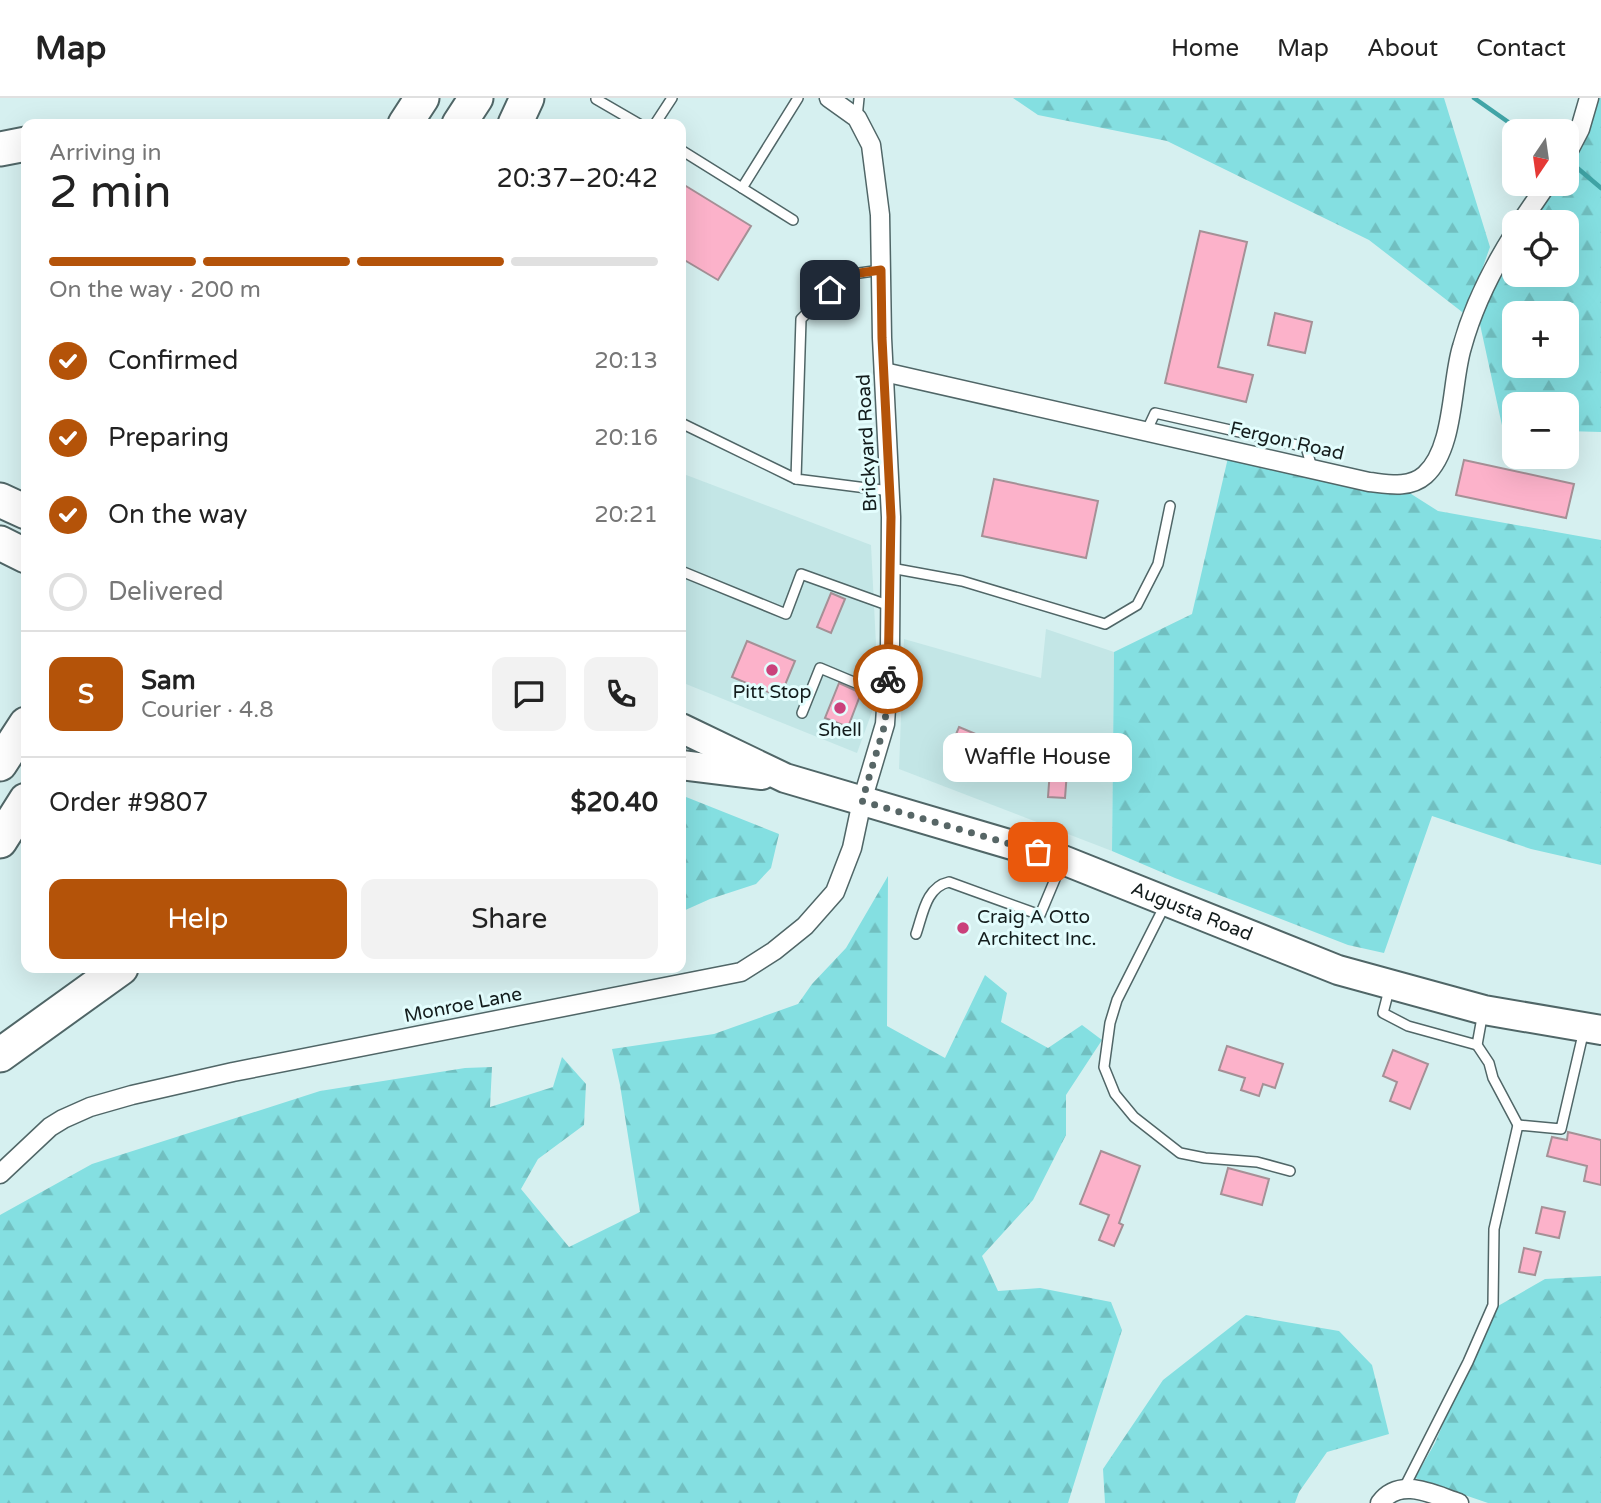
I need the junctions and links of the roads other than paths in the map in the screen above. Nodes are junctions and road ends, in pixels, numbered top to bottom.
1 (422, 98) edge
2 (476, 98) edge
3 (527, 98) edge
4 (672, 98) edge
5 (798, 98) edge
6 (830, 98) edge
7 (859, 98) edge
8 (1589, 98) edge
9 (596, 99) edge
10 (857, 118) junction
11 (408, 119) edge
12 (462, 119) edge
13 (517, 119) edge
14 (630, 119) edge
15 (658, 119) edge
16 (1579, 131) edge
17 (21, 145) edge
18 (0, 149) edge
19 (686, 153) edge
20 (742, 188) junction
21 (793, 220) dead end
22 (1502, 253) edge
23 (881, 270) junction
24 (884, 372) junction
25 (686, 425) edge
26 (796, 479) junction
27 (890, 491) junction
28 (0, 500) edge
29 (1170, 506) dead end
30 (21, 510) edge
31 (0, 543) edge
32 (21, 554) edge
33 (891, 568) junction
34 (686, 572) edge
35 (890, 606) junction
36 (887, 695) junction
37 (802, 713) dead end
38 (686, 730) edge
39 (21, 732) edge
40 (0, 764) edge
41 (686, 766) edge
42 (785, 778) junction
43 (862, 801) junction
44 (21, 808) edge
45 (0, 841) edge
46 (1063, 860) junction
47 (1167, 901) junction
48 (916, 934) dead end
49 (114, 973) edge
50 (1390, 985) junction
51 (1484, 1010) junction
52 (1593, 1029) edge
53 (1477, 1045) junction
54 (0, 1055) edge
55 (1518, 1125) junction
56 (1290, 1171) dead end
57 (0, 1174) edge
58 (1403, 1490) junction
59 (1380, 1503) edge
60 (1459, 1503) edge

1 - 11 highway
2 - 12 highway
3 - 13 highway
4 - 15 lane
5 - 20 lane
6 - 10 street, Brickyard Road
7 - 10 lane
8 - 16 street
9 - 14 lane
10 - 23 street, Brickyard Road
17 - 18 highway
19 - 20 lane
20 - 21 lane
22 - 24 street, Fergon Road
23 - 24 street, Brickyard Road
23 - 26 lane
24 - 27 street, Brickyard Road
25 - 26 lane
26 - 27 lane
27 - 33 street, Brickyard Road
28 - 30 highway
29 - 33 lane
31 - 32 highway
33 - 35 street, Brickyard Road
34 - 35 lane
35 - 36 street, Brickyard Road
36 - 37 lane
36 - 43 street, Brickyard Road
38 - 42 main road, Augusta Road
39 - 40 highway
41 - 42 main road, Augusta Road
42 - 43 main road, Augusta Road
43 - 46 main road, Augusta Road
43 - 57 street, Monroe Lane
44 - 45 highway
46 - 47 main road, Augusta Road
46 - 48 lane
47 - 50 main road, Augusta Road
47 - 56 lane
49 - 54 highway
50 - 51 main road, Augusta Road
50 - 53 lane
51 - 52 main road, Augusta Road
51 - 53 lane
52 - 55 lane
53 - 55 lane
55 - 58 lane
58 - 59 street
58 - 60 street

